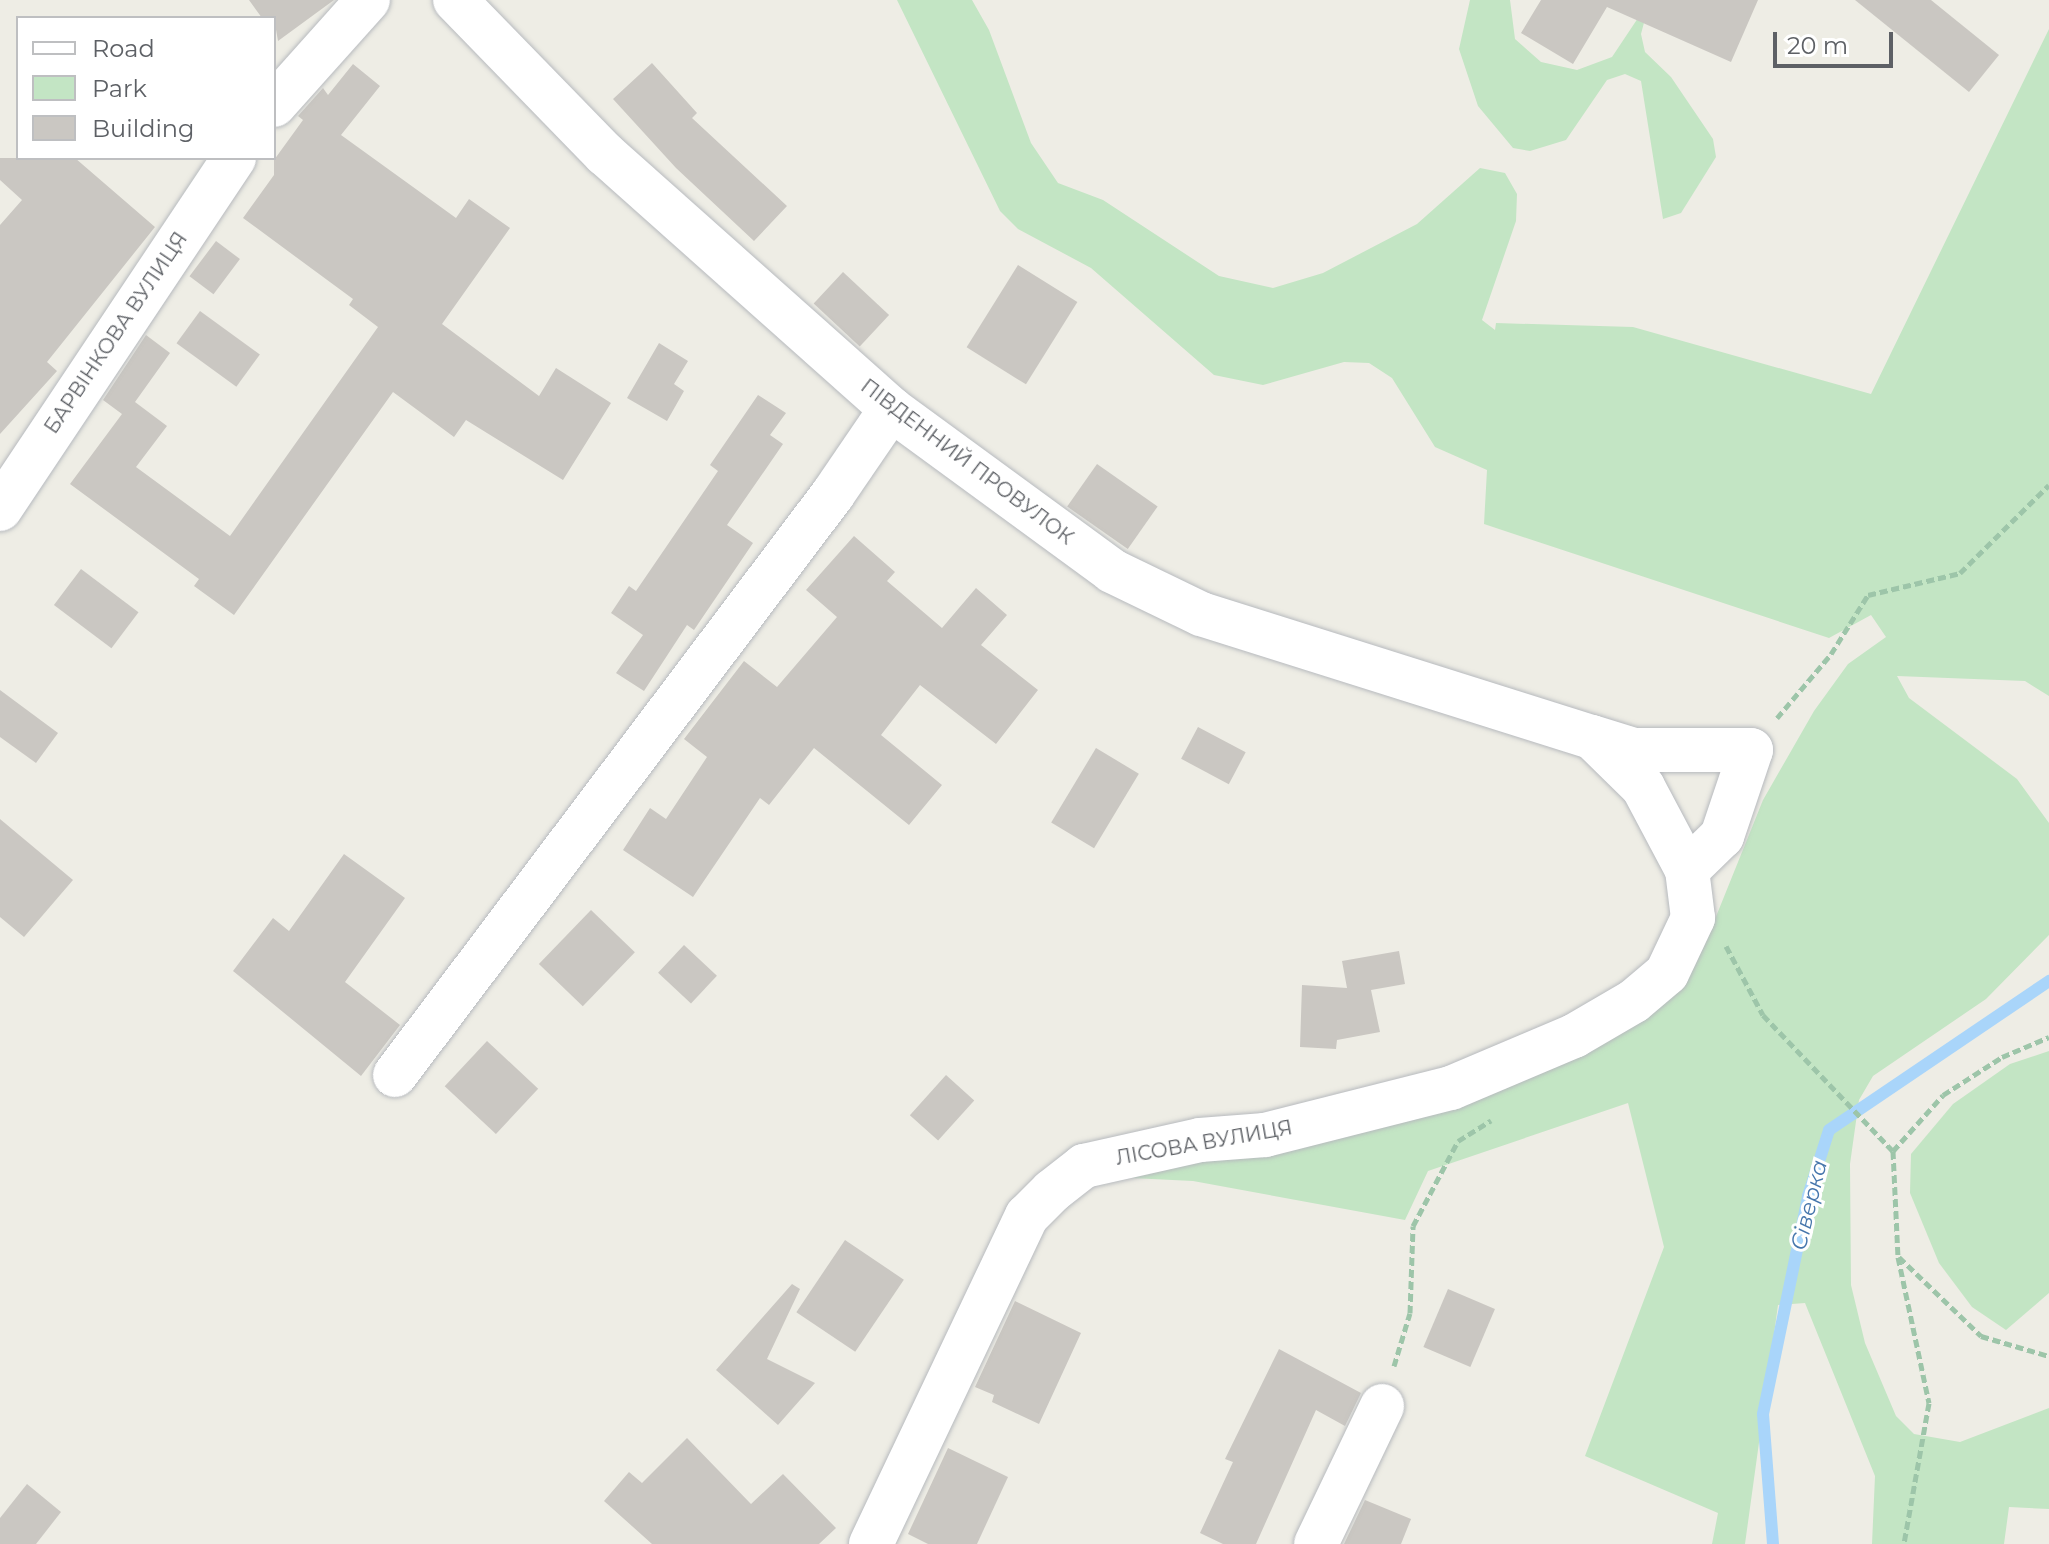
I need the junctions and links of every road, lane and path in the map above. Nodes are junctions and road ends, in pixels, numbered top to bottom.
1 (368, 0) edge
2 (455, 0) edge
3 (276, 103) edge
4 (233, 160) edge
5 (891, 409) junction
6 (2049, 485) edge
7 (0, 509) edge
8 (1592, 737) junction
9 (1751, 750) junction
10 (1688, 882) junction
11 (2049, 1037) edge
12 (395, 1075) dead end
13 (1497, 1117) dead end
14 (1893, 1151) junction
15 (1898, 1257) junction
16 (2049, 1356) edge
17 (1382, 1406) joint
18 (871, 1544) edge
19 (1316, 1544) edge
20 (1904, 1544) edge

1 - 3 street
2 - 5 street, ПІВДЕННИЙ ПРОВУЛОК
4 - 7 street, БАРВІНКОВА ВУЛИЦЯ
5 - 8 street, ПІВДЕННИЙ ПРОВУЛОК
5 - 12 street
6 - 9 path
8 - 9 street, ПІВДЕННИЙ ПРОВУЛОК
8 - 10 street, ПІВДЕННИЙ ПРОВУЛОК
9 - 10 street
10 - 14 path
10 - 18 street, ЛІСОВА ВУЛИЦЯ
11 - 14 path
13 - 17 path
14 - 15 path
15 - 16 path
15 - 20 path
17 - 19 street

